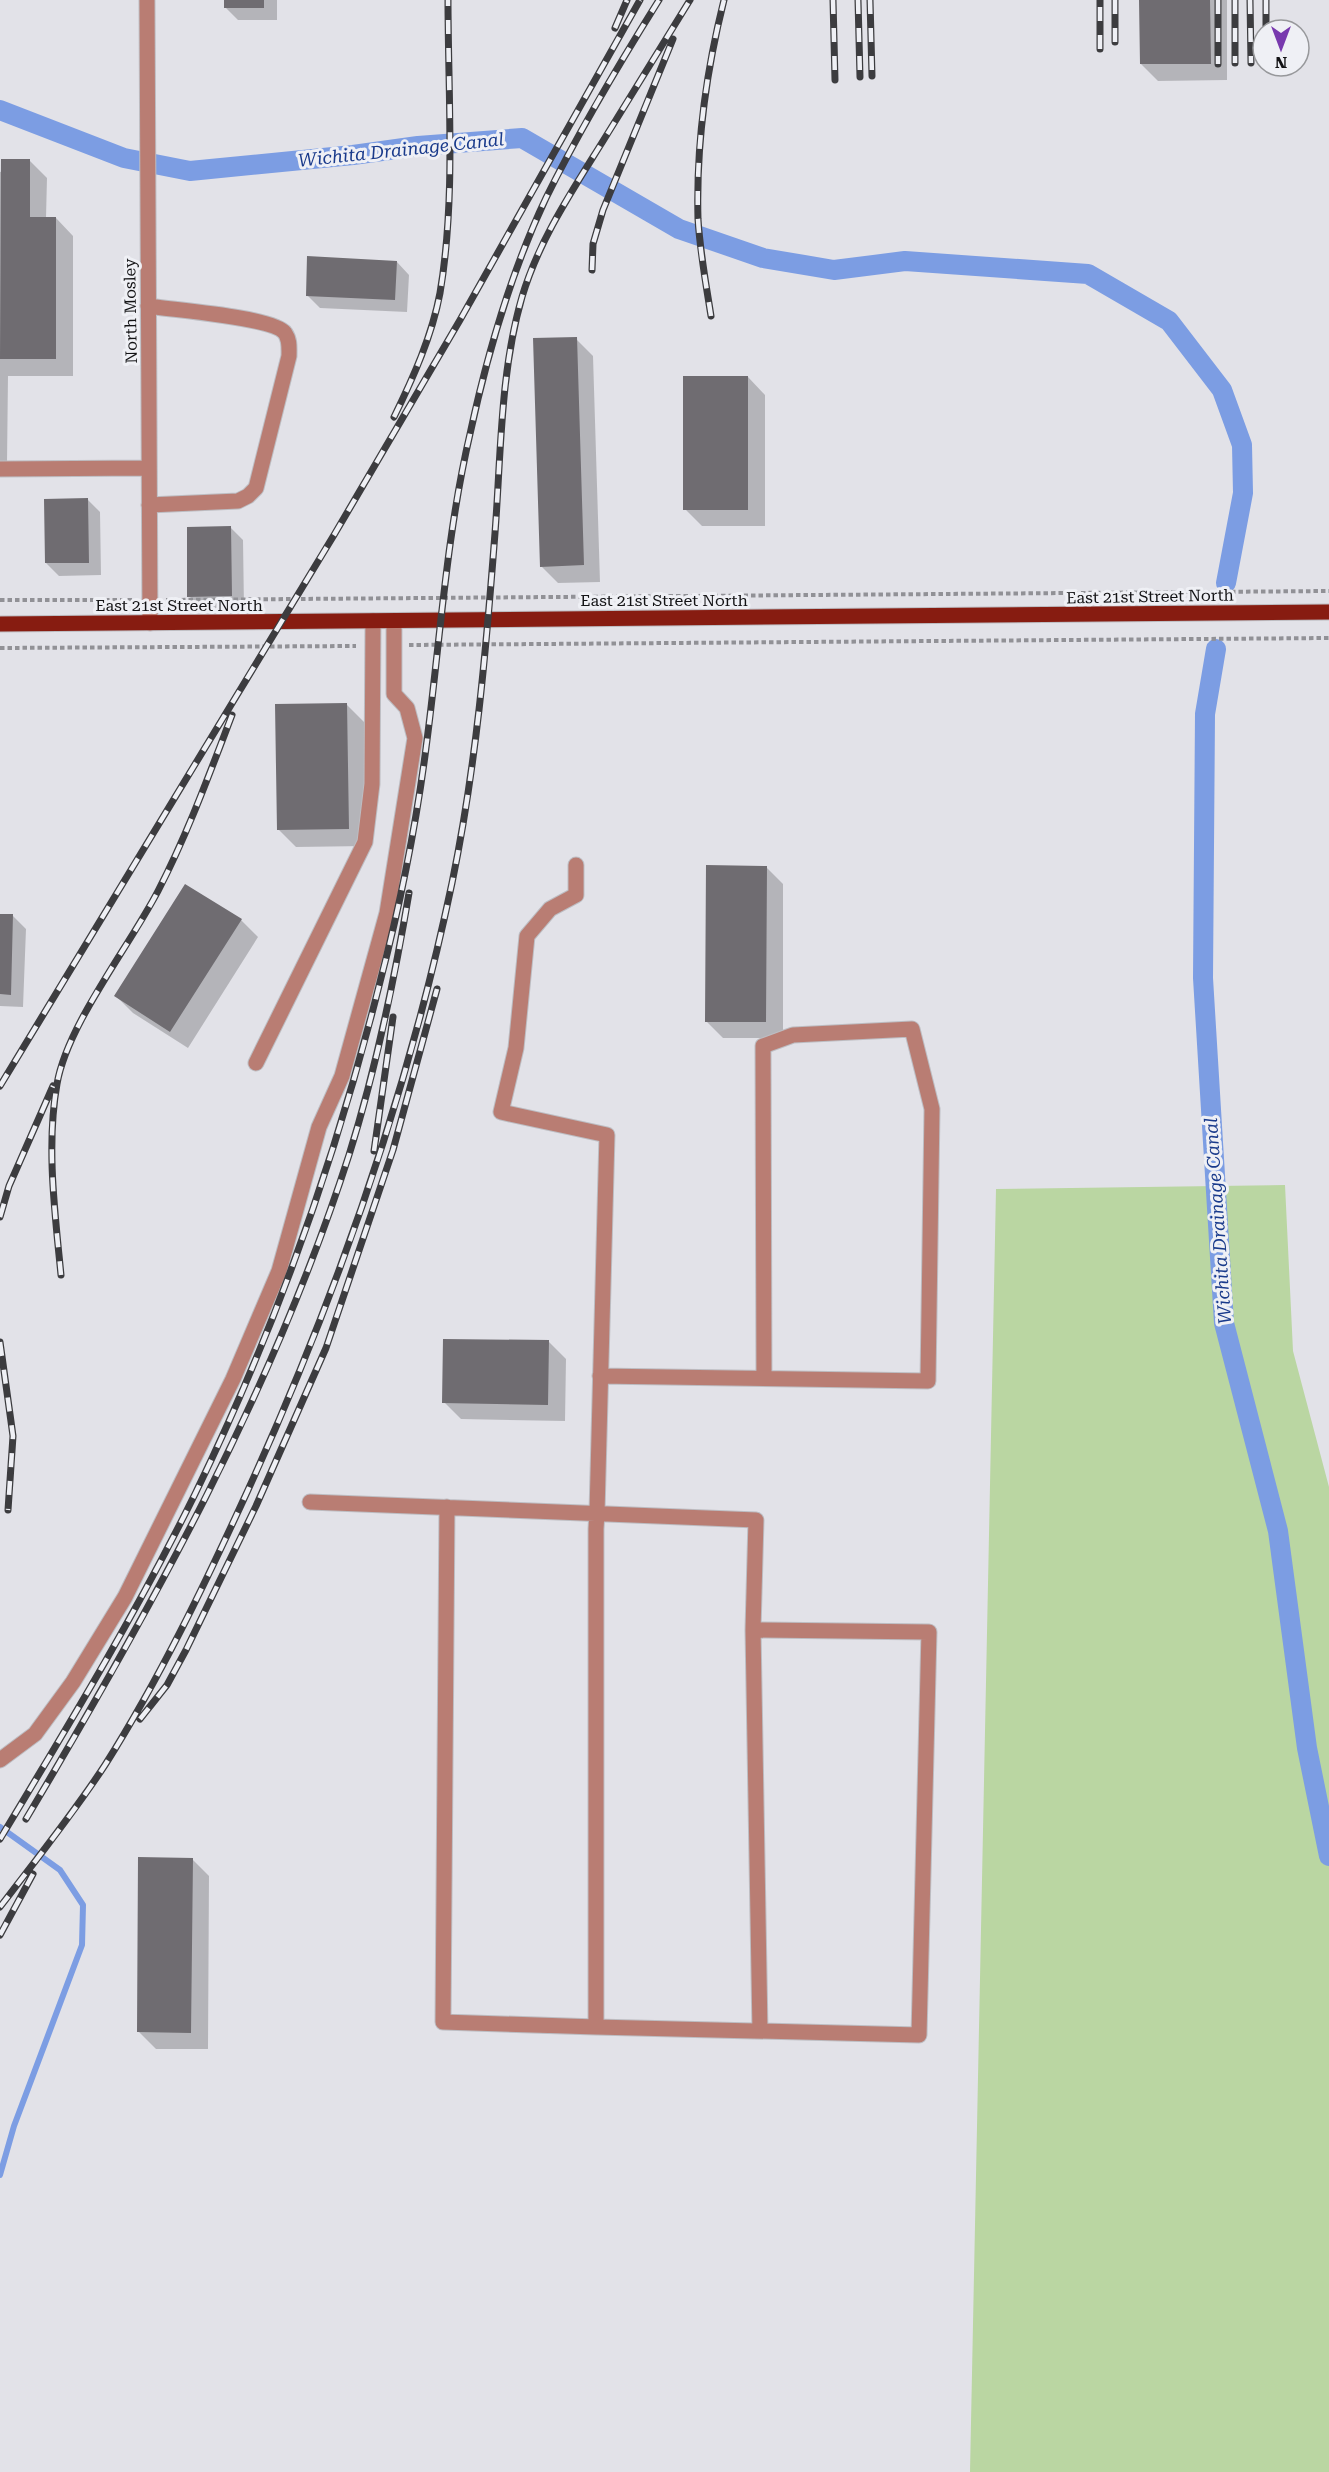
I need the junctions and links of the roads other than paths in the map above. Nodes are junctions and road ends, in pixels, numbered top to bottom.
1 (147, 0) edge
2 (148, 306) junction
3 (149, 468) junction
4 (0, 469) edge
5 (149, 505) junction
6 (1329, 612) edge
7 (373, 621) junction
8 (394, 621) junction
9 (150, 623) junction
10 (0, 624) edge
11 (576, 866) dead end
12 (256, 1062) dead end
13 (600, 1376) junction
14 (764, 1378) junction
15 (310, 1502) dead end
16 (447, 1507) junction
17 (597, 1512) junction
18 (753, 1630) junction
19 (0, 1760) edge
20 (596, 2027) junction
21 (760, 2031) junction

1 - 2 street, North Mosley
2 - 3 street, North Mosley
2 - 5 street
3 - 4 street
3 - 5 street, North Mosley
5 - 9 street, North Mosley
6 - 8 main road, East 21st Street North
7 - 8 main road, East 21st Street North
7 - 9 main road, East 21st Street North
7 - 12 street
8 - 19 street
9 - 10 main road, East 21st Street North
11 - 13 street
13 - 14 street
13 - 17 street
14 - 14 street
15 - 16 street
16 - 17 street
16 - 20 street
17 - 18 street
17 - 20 street
18 - 21 street
18 - 21 street
20 - 21 street

